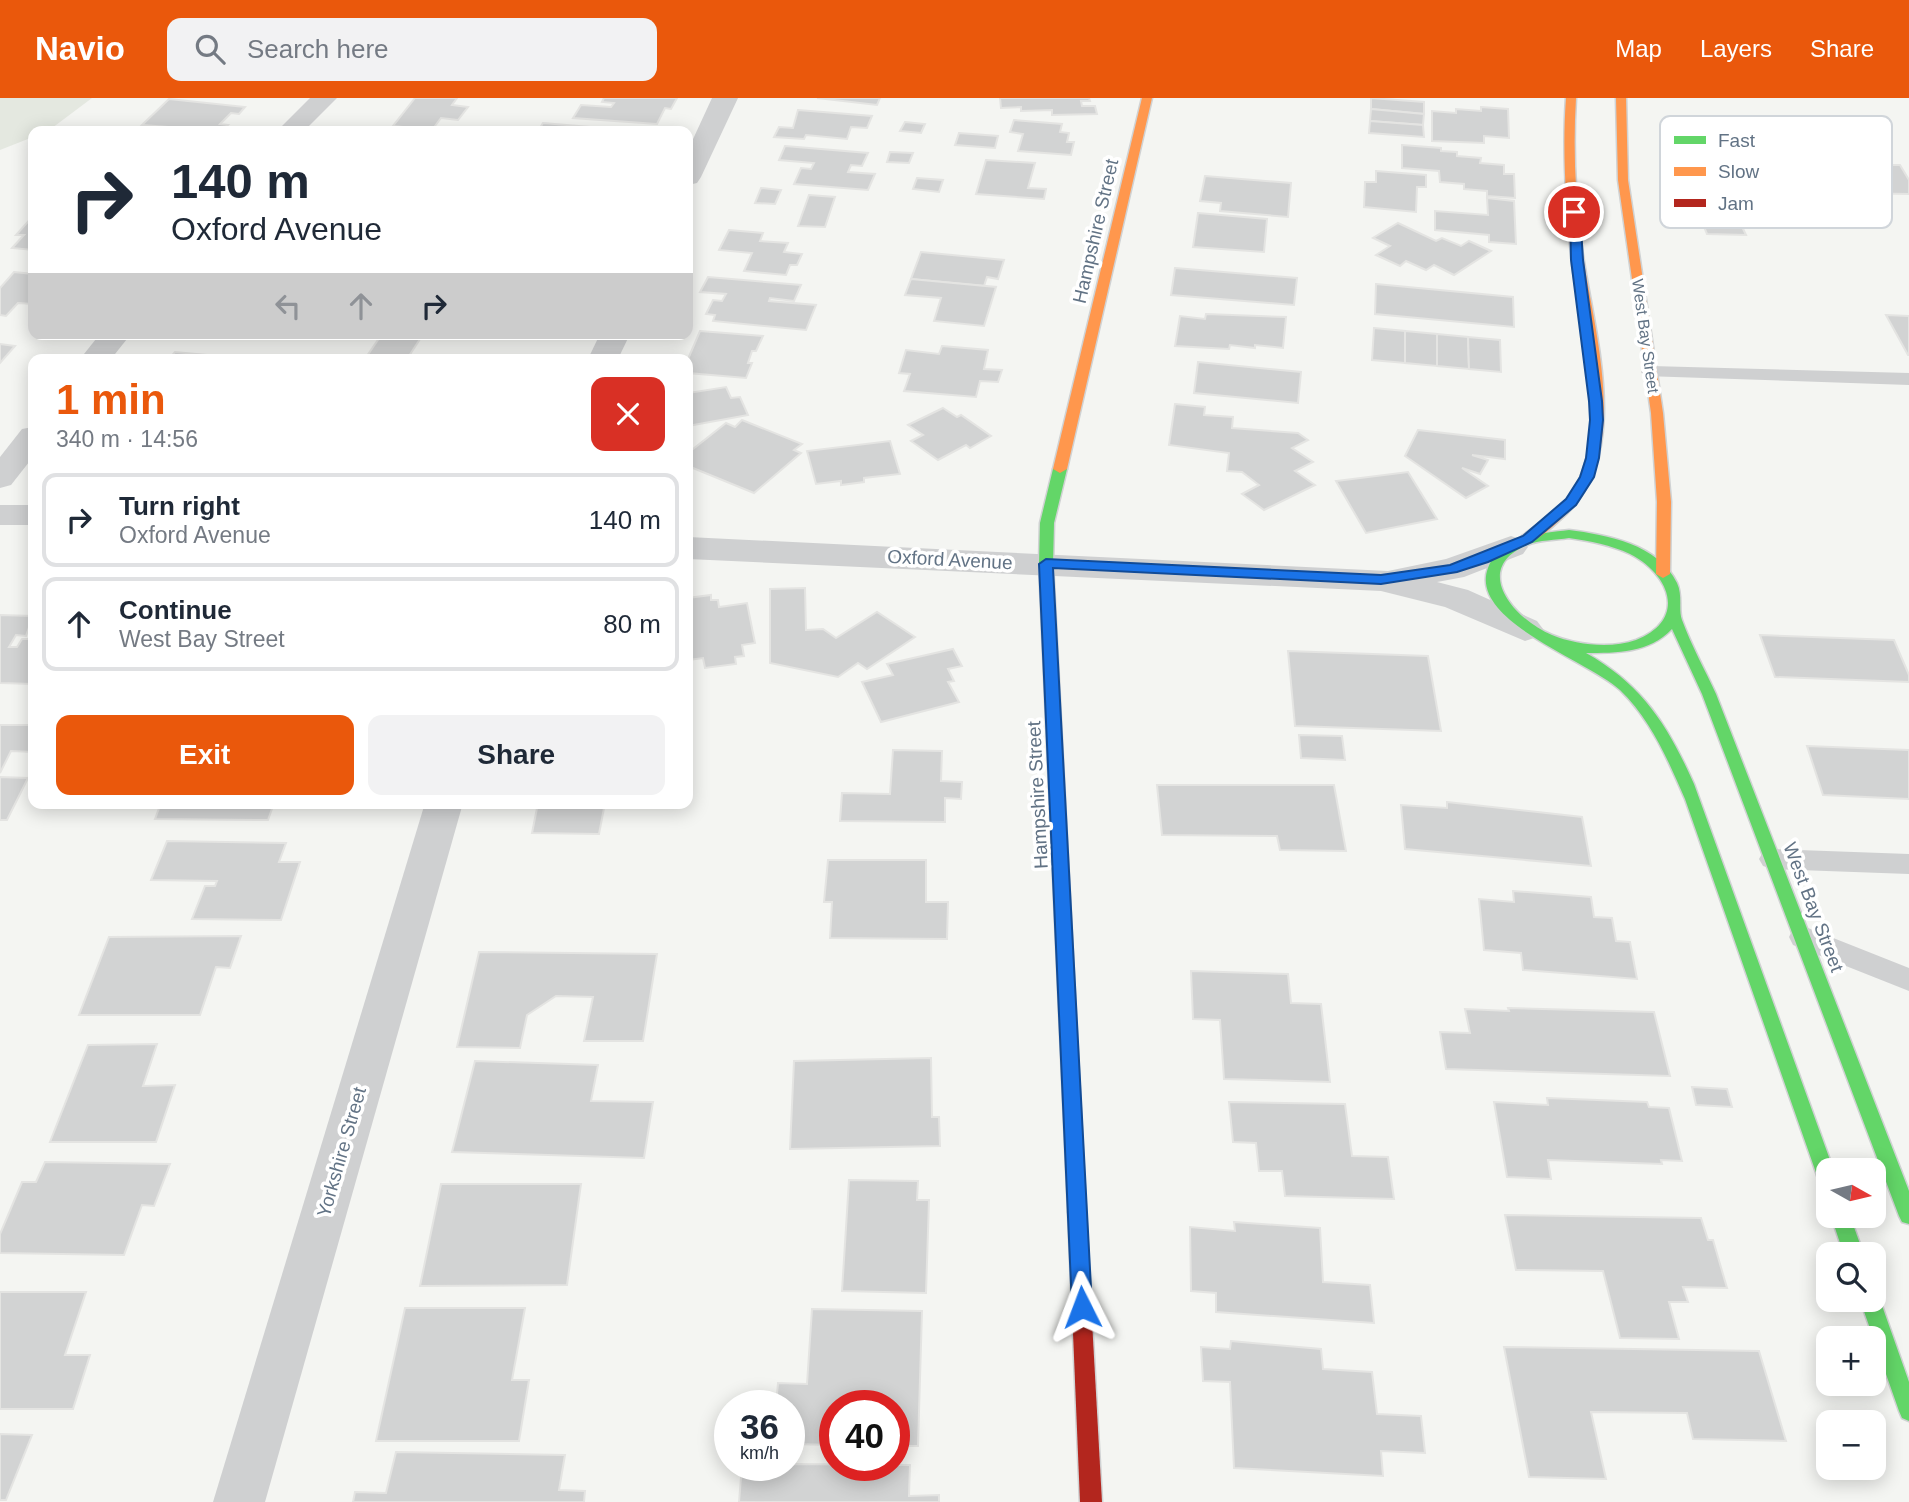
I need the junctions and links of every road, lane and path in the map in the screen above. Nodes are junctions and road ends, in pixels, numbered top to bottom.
1 (324, 98) edge
2 (725, 98) edge
3 (1147, 98) edge
4 (1571, 98) edge
5 (1622, 98) edge
6 (295, 126) edge
7 (693, 166) edge
8 (111, 340) edge
9 (99, 354) edge
10 (1651, 372) junction
11 (1909, 379) edge
12 (28, 442) edge
13 (0, 478) edge
14 (28, 514) edge
15 (0, 515) edge
16 (1519, 543) junction
17 (693, 548) edge
18 (1046, 564) junction
19 (1663, 574) junction
20 (1381, 580) junction
21 (1673, 616) junction
22 (1536, 634) junction
23 (442, 809) edge
24 (1773, 859) junction
25 (1909, 864) edge
26 (1803, 937) junction
27 (1909, 980) edge
28 (1820, 1158) edge
29 (1909, 1216) edge
30 (1874, 1312) edge
31 (1909, 1411) edge
32 (239, 1502) edge
33 (1091, 1502) edge

1 - 6 street
2 - 7 street
3 - 18 main road, Hampshire Street
4 - 16 main road
5 - 10 main road, West Bay Street
8 - 9 street
10 - 11 lane
10 - 19 main road, West Bay Street
12 - 13 street
14 - 15 street
16 - 19 main road
16 - 20 street, Oxford Avenue
16 - 22 main road
17 - 18 street, Oxford Avenue
18 - 20 street, Oxford Avenue
18 - 33 main road, Hampshire Street
19 - 21 main road
20 - 22 street, Oxford Avenue
21 - 22 main road
21 - 24 main road, West Bay Street
22 - 28 main road
23 - 32 street, Yorkshire Street
24 - 25 lane
24 - 26 main road, West Bay Street
26 - 27 lane
26 - 29 main road, West Bay Street
30 - 31 main road

